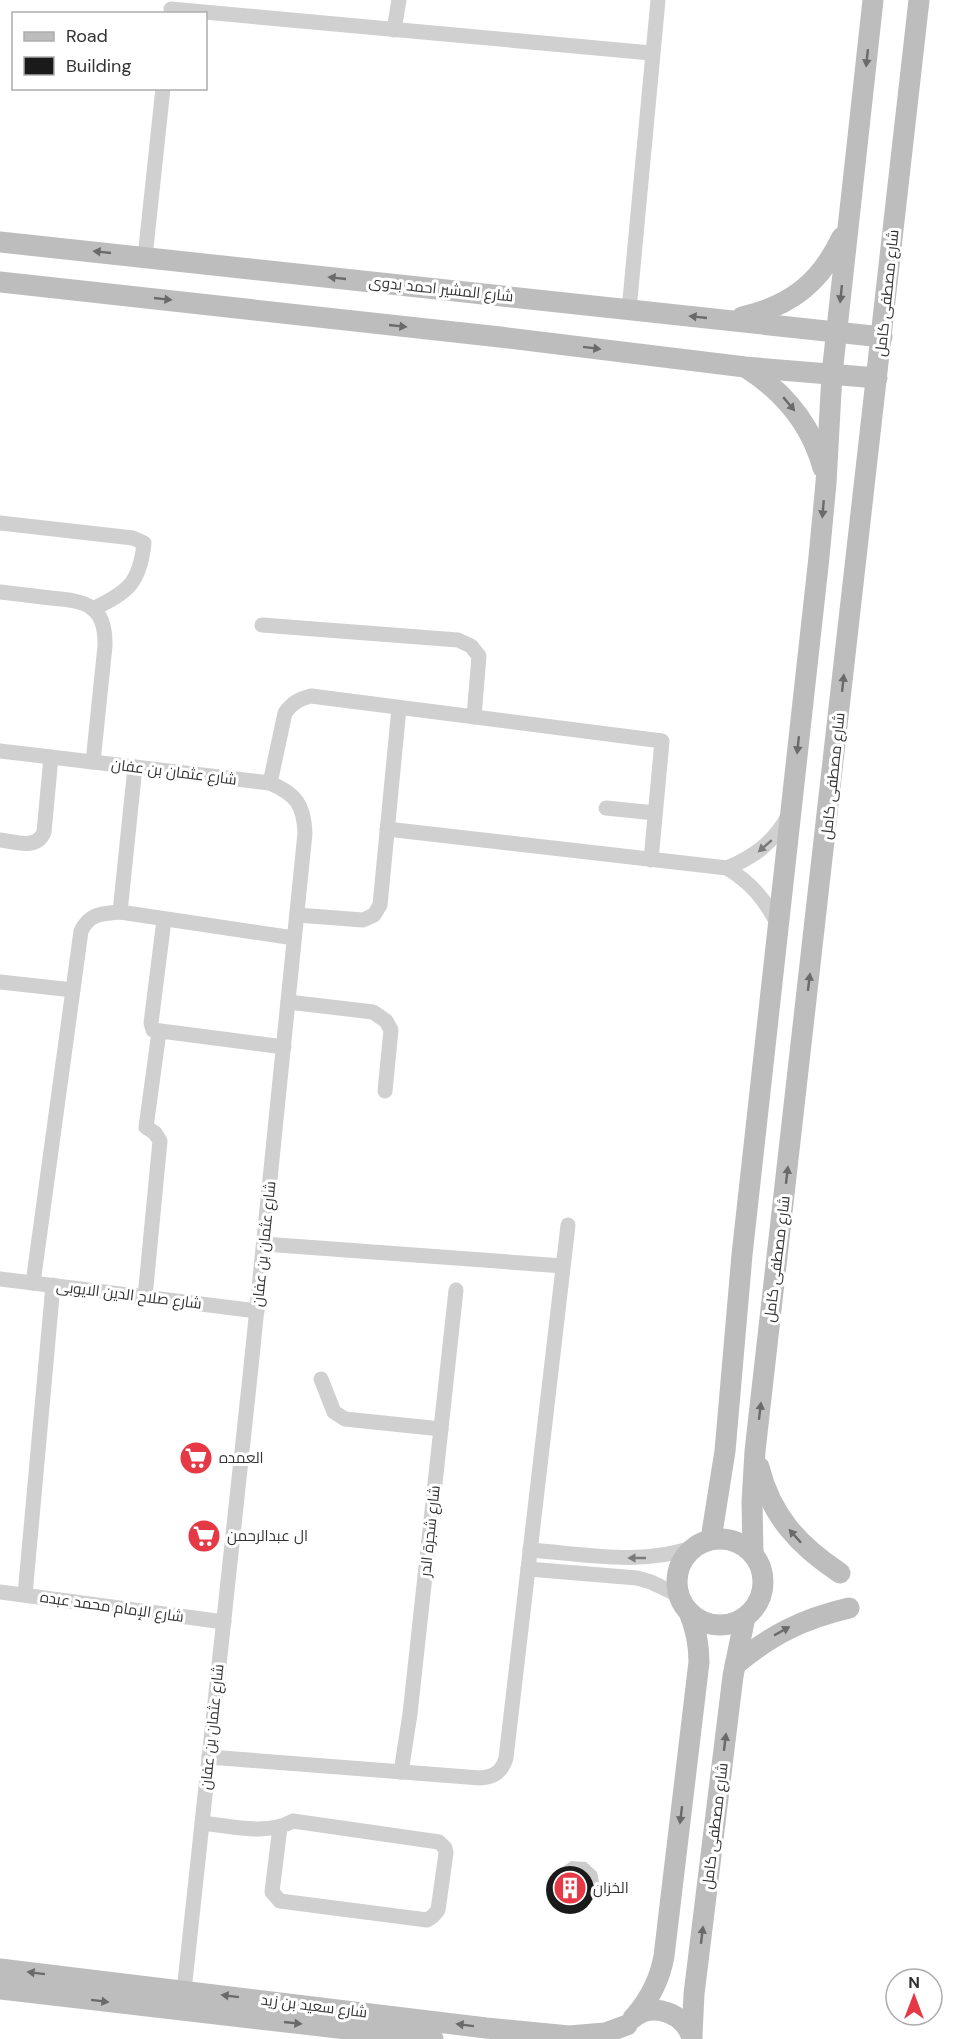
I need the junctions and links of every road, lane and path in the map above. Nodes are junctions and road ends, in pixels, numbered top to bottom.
1 (399, 0) edge
2 (658, 0) edge
3 (873, 0) edge
4 (920, 0) edge
5 (171, 7) edge
6 (394, 30) junction
7 (651, 53) junction
8 (163, 90) edge
9 (849, 223) junction
10 (0, 242) edge
11 (145, 257) junction
12 (0, 282) edge
13 (629, 310) junction
14 (727, 321) junction
15 (837, 332) junction
16 (882, 337) junction
17 (744, 367) junction
18 (832, 374) junction
19 (877, 378) junction
20 (826, 483) junction
21 (0, 523) edge
22 (0, 592) edge
23 (93, 609) junction
24 (262, 625) dead end
25 (399, 708) junction
26 (474, 717) junction
27 (0, 751) edge
28 (51, 758) junction
29 (93, 762) junction
30 (135, 767) junction
31 (270, 783) junction
32 (606, 808) dead end
33 (791, 811) junction
34 (655, 813) junction
35 (387, 829) junction
36 (0, 840) edge
37 (651, 860) junction
38 (727, 868) junction
39 (120, 912) junction
40 (297, 915) junction
41 (164, 920) junction
42 (779, 928) junction
43 (294, 938) junction
44 (0, 982) edge
45 (73, 990) junction
46 (288, 1002) junction
47 (159, 1032) junction
48 (284, 1047) junction
49 (386, 1091) dead end
50 (568, 1225) dead end
51 (264, 1244) junction
52 (563, 1266) junction
53 (0, 1279) edge
54 (33, 1283) junction
55 (54, 1285) junction
56 (456, 1290) dead end
57 (145, 1297) junction
58 (257, 1311) junction
59 (321, 1379) dead end
60 (441, 1428) junction
61 (755, 1451) junction
62 (722, 1473) junction
63 (753, 1477) junction
64 (702, 1543) junction
65 (531, 1550) junction
66 (753, 1553) junction
67 (528, 1569) junction
68 (840, 1573) dead end
69 (0, 1592) edge
70 (25, 1595) junction
71 (684, 1603) junction
72 (849, 1608) dead end
73 (746, 1617) junction
74 (224, 1622) junction
75 (734, 1671) junction
76 (698, 1674) junction
77 (209, 1757) junction
78 (401, 1772) junction
79 (202, 1823) junction
80 (279, 1827) junction
81 (662, 1968) junction
82 (0, 1969) edge
83 (697, 1973) junction
84 (0, 1989) edge
85 (184, 1991) junction
86 (628, 2026) edge
87 (587, 2037) edge
88 (692, 2037) edge
89 (433, 2039) edge

1 - 6 street
2 - 7 street
3 -> 9 street
4 - 16 street, شارع مصطفى كامل
5 - 6 street
6 - 7 street
7 - 13 street
8 - 11 street
9 - 14 street
9 -> 15 street
11 -> 10 street, شارع المشير احمد بدوى
13 -> 11 street, شارع المشير احمد بدوى
12 -> 17 street
14 -> 13 street, شارع المشير احمد بدوى
14 - 15 street, شارع المشير احمد بدوى
15 - 16 street, شارع المشير احمد بدوى
15 - 18 street
16 - 19 street, شارع مصطفى كامل
17 - 18 street
17 -> 20 street
18 - 19 street
18 - 20 street
61 -> 19 street, شارع مصطفى كامل
20 -> 33 street
21 - 23 street
22 - 23 street
23 - 29 street
24 - 26 street
25 - 26 street
25 - 31 street
25 - 35 street
26 - 34 street
27 - 28 street, شارع عثمان بن عفان
28 - 29 street, شارع عثمان بن عفان
28 - 36 street
29 - 30 street, شارع عثمان بن عفان
30 - 31 street, شارع عثمان بن عفان
30 - 39 street
31 - 40 street, شارع عثمان بن عفان
32 - 34 street
33 -> 38 street
33 - 42 street
34 - 37 street
35 - 37 street
35 - 40 street
37 - 38 street
38 - 42 street
39 - 41 street
39 - 45 street
40 - 43 street, شارع عثمان بن عفان
41 - 43 street
41 - 47 street
42 - 62 street
43 - 46 street, شارع عثمان بن عفان
44 - 45 street
45 - 54 street
46 - 48 street, شارع عثمان بن عفان
46 - 49 street
47 - 48 street
47 - 57 street
48 - 51 street, شارع عثمان بن عفان
50 - 52 street
51 - 52 street
51 - 58 street, شارع عثمان بن عفان
52 - 65 street
53 - 54 street, شارع صلاح الدين الايوبى
54 - 55 street, شارع صلاح الدين الايوبى
55 - 57 street, شارع صلاح الدين الايوبى
55 - 70 street
56 - 60 street, شارع شجرة الدر
57 - 58 street, شارع صلاح الدين الايوبى
58 - 74 street, شارع عثمان بن عفان
59 - 60 street
60 - 78 street, شارع شجرة الدر
61 - 63 street, شارع مصطفى كامل
68 -> 61 street
62 - 63 street
62 - 64 street
63 - 66 street, شارع مصطفى كامل
64 -> 65 street
64 - 66 street
64 - 71 street
65 - 67 street
66 - 73 street
67 - 71 street
67 - 78 street
69 - 70 street, شارع الإمام محمد عبده
70 - 74 street, شارع الإمام محمد عبده
71 - 73 street
71 - 76 street
75 -> 72 street
73 - 75 street, شارع مصطفى كامل
74 - 77 street, شارع عثمان بن عفان
75 - 76 street
83 -> 75 street, شارع مصطفى كامل
76 -> 81 street
77 - 78 street
77 - 79 street, شارع عثمان بن عفان
79 - 80 street
79 - 85 street, شارع عثمان بن عفان
80 - 80 street
81 - 83 street
81 - 86 street
85 -> 82 street, شارع سعيد بن زيد
83 - 88 street, شارع مصطفى كامل
84 -> 89 street, شارع سعيد بن زيد
87 -> 85 street, شارع سعيد بن زيد
86 - 87 street, شارع سعيد بن زيد
86 - 88 street, شارع سعيد بن زيد

